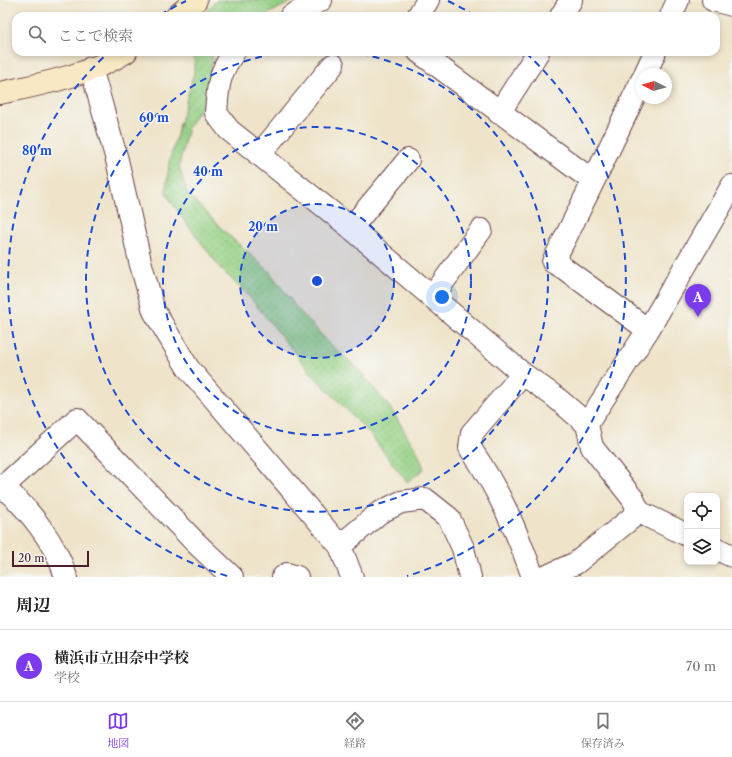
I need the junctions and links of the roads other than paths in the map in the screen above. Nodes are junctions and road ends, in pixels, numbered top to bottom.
1 (196, 0) edge
2 (321, 0) edge
3 (428, 0) edge
4 (571, 0) edge
5 (678, 0) edge
6 (713, 0) edge
7 (732, 5) edge
8 (182, 12) edge
9 (298, 12) edge
10 (420, 12) edge
11 (564, 12) edge
12 (673, 12) edge
13 (117, 56) edge
14 (231, 56) edge
15 (423, 56) edge
16 (535, 56) edge
17 (653, 56) edge
18 (333, 65) dead end
19 (91, 68) junction
20 (648, 68) edge
21 (636, 92) edge
22 (0, 93) edge
23 (499, 112) junction
24 (260, 155) junction
25 (408, 160) dead end
26 (593, 181) junction
27 (732, 186) edge
28 (352, 228) junction
29 (481, 230) dead end
30 (433, 296) junction
31 (648, 330) junction
32 (523, 374) junction
33 (586, 424) junction
34 (2, 486) edge
35 (639, 512) junction
36 (684, 534) edge
37 (340, 546) junction
38 (720, 550) edge
39 (732, 556) edge
40 (66, 577) edge
41 (232, 577) edge
42 (283, 577) edge
43 (297, 577) edge
44 (352, 577) edge
45 (470, 577) edge
46 (533, 577) edge
47 (545, 577) edge

1 - 8 main road
2 - 9 street
3 - 10 street
4 - 11 street
5 - 12 street
6 - 7 street
13 - 19 main road
14 - 24 street
15 - 23 street
16 - 23 street
17 - 20 street
18 - 24 street
19 - 22 main road
19 - 37 street
21 - 26 street
23 - 26 street
24 - 28 street
25 - 28 street
26 - 31 street
27 - 31 street
28 - 30 street
29 - 30 street
30 - 32 street
31 - 33 street
32 - 33 street
32 - 46 street
33 - 35 street
34 - 40 street
34 - 41 street
35 - 36 street
35 - 47 street
37 - 44 street
37 - 45 street
38 - 39 street
42 - 43 street

